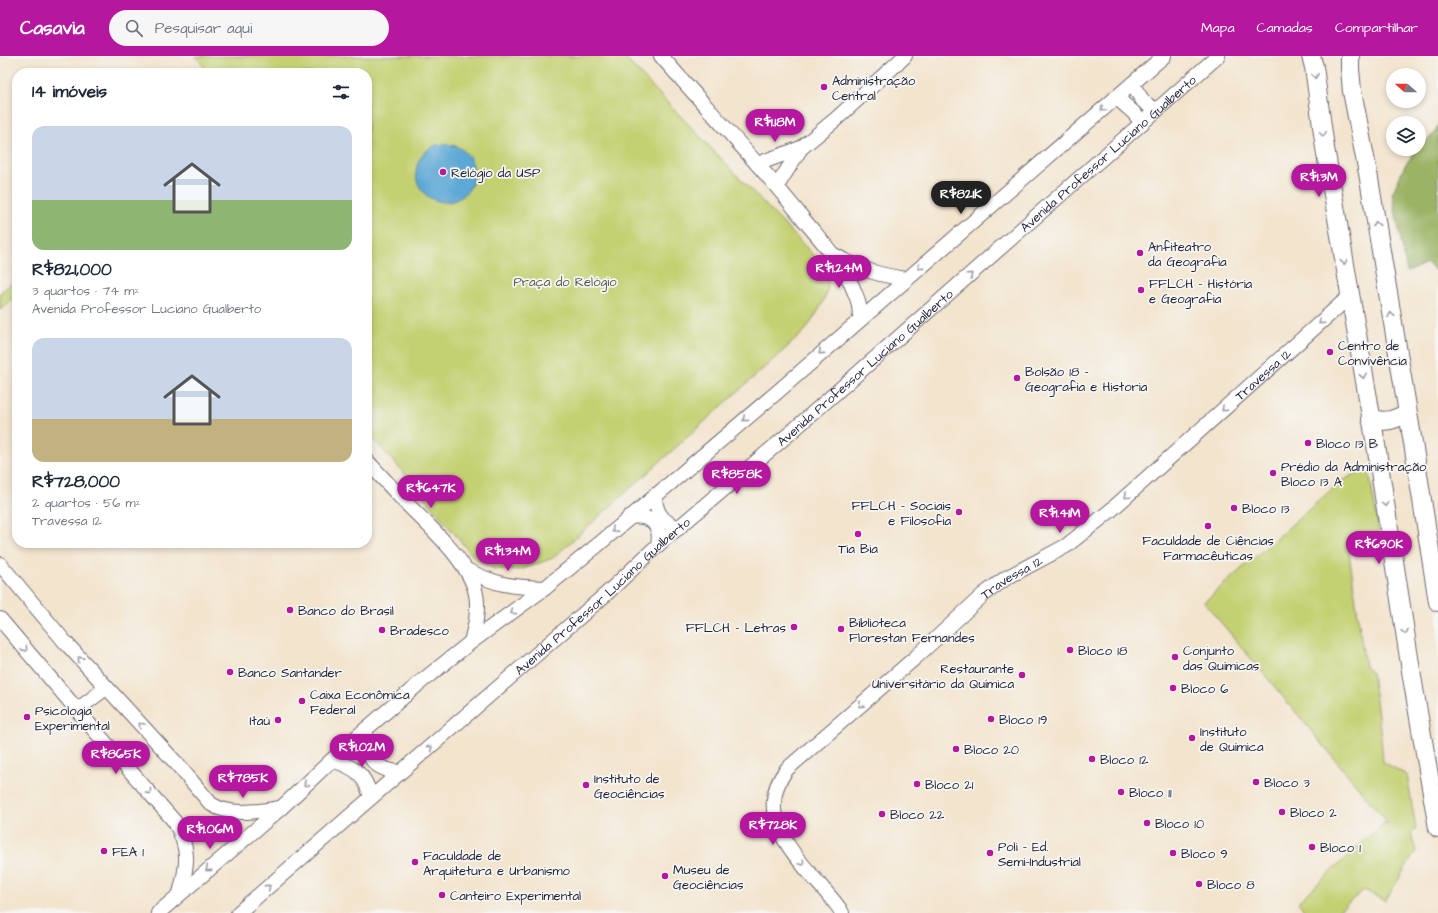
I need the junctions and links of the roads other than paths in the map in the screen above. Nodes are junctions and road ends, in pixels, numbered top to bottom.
1 (662, 56) edge
2 (905, 56) edge
3 (1164, 56) edge
4 (1218, 56) edge
5 (1311, 56) edge
6 (1350, 56) edge
7 (1132, 84) junction
8 (1116, 97) junction
9 (1156, 111) junction
10 (1142, 123) junction
11 (801, 148) junction
12 (757, 164) junction
13 (777, 186) junction
14 (832, 254) junction
15 (906, 279) junction
16 (1350, 296) junction
17 (860, 319) junction
18 (1408, 413) junction
19 (1371, 419) junction
20 (1411, 433) junction
21 (1374, 438) junction
22 (372, 466) edge
23 (655, 495) junction
24 (629, 517) junction
25 (679, 528) junction
26 (658, 545) junction
27 (0, 564) edge
28 (467, 570) junction
29 (5, 577) edge
30 (545, 588) junction
31 (1438, 602) edge
32 (0, 619) edge
33 (471, 642) junction
34 (106, 688) junction
35 (77, 710) junction
36 (366, 729) junction
37 (332, 760) junction
38 (399, 772) junction
39 (371, 797) junction
40 (281, 808) junction
41 (1438, 828) edge
42 (180, 893) junction
43 (158, 913) edge
44 (238, 913) edge
45 (842, 913) edge

1 - 12 street
2 - 11 street
3 - 7 street
4 - 9 street, Avenida Professor Luciano Gualberto
5 -> 16 main road
18 -> 6 main road
7 - 8 street
7 - 9 street
8 - 10 street
8 -> 15 street
9 - 10 street, Avenida Professor Luciano Gualberto
25 -> 10 street, Avenida Professor Luciano Gualberto
11 - 12 street
11 - 13 street
12 - 13 street
13 - 14 street
14 - 15 street
14 - 17 street
15 - 17 street
16 -> 19 main road
16 -> 45 street, Travessa 12
17 -> 23 street
18 - 19 main road
18 - 20 main road
19 - 21 main road
20 - 21 main road
20 - 31 main road
21 -> 41 main road
22 - 28 street
23 - 24 street
23 - 25 street
24 - 26 street
24 -> 30 street
25 - 26 street, Avenida Professor Luciano Gualberto
38 -> 26 street, Avenida Professor Luciano Gualberto
27 - 29 street
28 - 30 street
28 - 33 street
34 -> 29 street
30 -> 33 street
32 -> 35 street
33 - 36 street
34 - 35 street
40 -> 34 street
35 -> 42 street
36 - 37 street
36 - 38 street
37 - 39 street
37 -> 40 street
38 - 39 street, Avenida Professor Luciano Gualberto
44 -> 39 street, Avenida Professor Luciano Gualberto
40 -> 42 street
42 - 43 street

